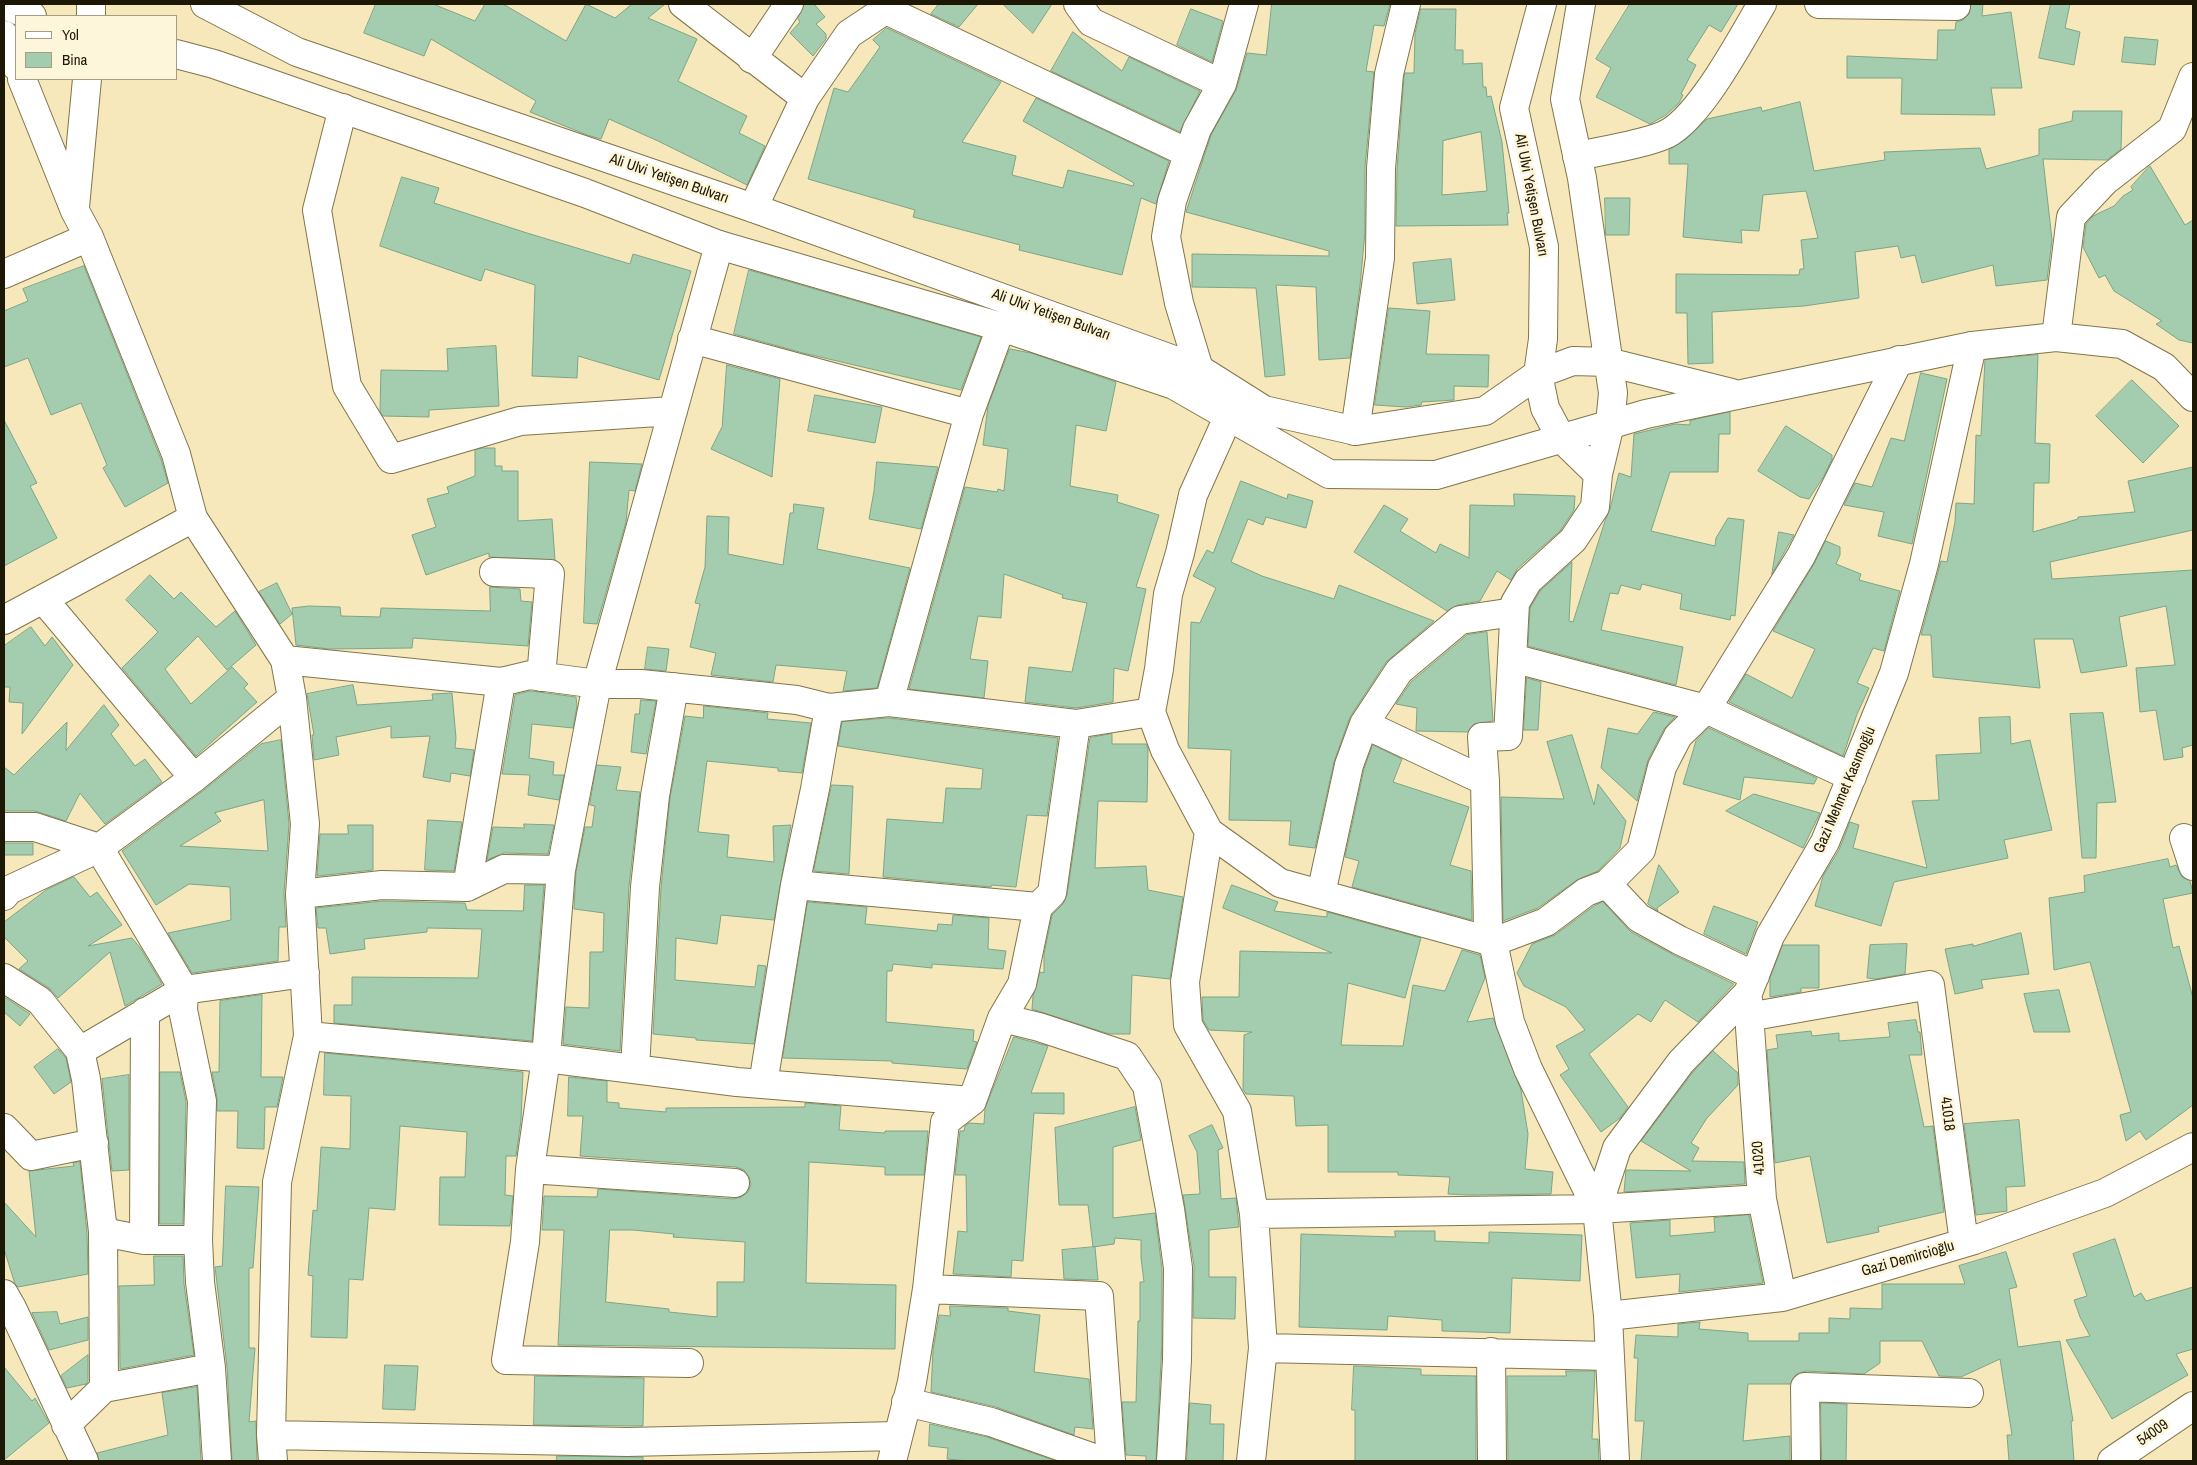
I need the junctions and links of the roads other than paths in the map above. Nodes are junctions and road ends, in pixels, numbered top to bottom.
1 (205, 4) edge
2 (683, 4) edge
3 (788, 4) edge
4 (1078, 4) edge
5 (1244, 4) edge
6 (1406, 4) edge
7 (1542, 4) edge
8 (1581, 4) edge
9 (1762, 4) edge
10 (1819, 4) edge
11 (4, 5) edge
12 (1956, 6) dead end
13 (878, 8) edge
14 (29, 15) edge
15 (4, 35) edge
16 (178, 55) edge
17 (752, 59) junction
18 (15, 63) edge
19 (2193, 77) edge
20 (22, 80) edge
21 (87, 80) edge
22 (1222, 84) junction
23 (805, 98) junction
24 (343, 108) junction
25 (1188, 153) junction
26 (1577, 156) junction
27 (753, 208) junction
28 (75, 210) junction
29 (89, 237) junction
30 (719, 245) junction
31 (4, 274) edge
32 (1001, 327) junction
33 (2056, 337) junction
34 (692, 339) junction
35 (1972, 346) junction
36 (1899, 360) junction
37 (1608, 362) junction
38 (1199, 369) junction
39 (1538, 374) junction
40 (1739, 394) junction
41 (2193, 397) edge
42 (673, 411) junction
43 (969, 414) junction
44 (1229, 415) junction
45 (1610, 424) junction
46 (1355, 431) junction
47 (1561, 438) junction
48 (1598, 474) junction
49 (193, 518) junction
50 (494, 572) dead end
51 (43, 599) junction
52 (1514, 612) junction
53 (4, 620) edge
54 (1512, 658) junction
55 (285, 660) junction
56 (541, 677) junction
57 (501, 682) junction
58 (597, 684) junction
59 (674, 687) junction
60 (292, 698) junction
61 (889, 702) junction
62 (829, 708) junction
63 (1706, 709) junction
64 (1151, 712) junction
65 (1076, 724) junction
66 (1364, 724) junction
67 (1852, 777) junction
68 (194, 778) junction
69 (1485, 782) junction
70 (4, 827) edge
71 (1209, 832) junction
72 (2184, 838) dead end
73 (99, 848) junction
74 (2193, 866) edge
75 (561, 870) junction
76 (1607, 884) junction
77 (795, 885) junction
78 (467, 887) junction
79 (300, 894) junction
80 (1321, 894) junction
81 (4, 896) edge
82 (1038, 907) junction
83 (1493, 942) junction
84 (305, 973) junction
85 (4, 978) edge
86 (184, 990) junction
87 (1751, 995) junction
88 (145, 1012) junction
89 (1002, 1018) junction
90 (308, 1036) junction
91 (80, 1051) junction
92 (546, 1058) junction
93 (634, 1069) junction
94 (764, 1084) junction
95 (972, 1101) junction
96 (4, 1128) edge
97 (94, 1143) junction
98 (2193, 1147) edge
99 (530, 1169) junction
100 (735, 1183) dead end
101 (1762, 1199) junction
102 (1596, 1209) junction
103 (1254, 1214) junction
104 (104, 1232) junction
105 (144, 1240) junction
106 (198, 1240) junction
107 (1964, 1243) junction
108 (928, 1289) junction
109 (4, 1294) edge
110 (1782, 1296) junction
111 (1608, 1316) junction
112 (1263, 1348) junction
113 (1491, 1352) junction
114 (1609, 1356) junction
115 (689, 1363) dead end
116 (211, 1368) junction
117 (104, 1388) junction
118 (1969, 1393) dead end
119 (906, 1402) junction
120 (2193, 1406) edge
121 (66, 1425) junction
122 (272, 1448) edge
123 (900, 1454) edge
124 (84, 1461) edge
125 (217, 1461) edge
126 (1102, 1461) edge
127 (1111, 1461) edge
128 (1171, 1461) edge
129 (1251, 1461) edge
130 (1492, 1461) edge
131 (1615, 1461) edge
132 (1806, 1461) edge
133 (2112, 1461) edge

1 - 27 street, Ali Ulvi Yetişen Bulvarı
2 - 17 street
3 - 17 street
4 - 22 street
5 - 22 street
6 - 46 street
7 - 39 street, Ali Ulvi Yetişen Bulvarı
8 - 26 street
9 - 26 street
10 - 12 street
11 - 14 street
13 - 23 street
13 - 25 street
15 - 18 street
16 - 24 street
17 - 23 street
19 - 33 street
20 - 28 street
21 - 28 street
22 - 25 street
23 - 27 street
24 - 30 street
24 - 42 street
25 - 38 street
26 - 37 street
27 - 38 street, Ali Ulvi Yetişen Bulvarı
28 - 29 street
29 - 31 street
29 - 49 street
30 - 32 street
30 - 34 street
32 - 43 street
32 - 44 street
33 - 35 street
33 - 41 street
34 - 42 street
34 - 43 street
35 - 36 street
35 - 67 street, Gazi Mehmet Kasımoğlu
36 - 40 street
36 - 63 street
37 - 39 street
37 - 40 street
37 - 45 street
38 - 46 street, Ali Ulvi Yetişen Bulvarı
39 - 46 street, Ali Ulvi Yetişen Bulvarı
39 - 47 street
40 - 45 street
42 - 58 street
43 - 61 street
44 - 47 street
44 - 64 street
45 - 47 street
45 - 48 street
47 - 48 street
48 - 52 street
49 - 51 street
49 - 55 street
50 - 56 street
51 - 53 street
51 - 68 street
52 - 54 street
52 - 66 street
54 - 63 street
54 - 69 street
55 - 57 street
55 - 60 street
56 - 57 street
56 - 58 street
57 - 78 street
58 - 59 street
58 - 75 street
59 - 62 street
59 - 93 street
60 - 68 street
60 - 79 street
61 - 62 street
61 - 65 street
62 - 77 street
63 - 67 street
63 - 76 street
64 - 65 street
64 - 71 street
65 - 82 street
66 - 69 street
66 - 80 street
67 - 87 street, Gazi Mehmet Kasımoğlu
68 - 73 street
69 - 83 street
70 - 73 street
71 - 80 street
71 - 103 street
72 - 74 street
73 - 81 street
73 - 86 street
75 - 78 street
75 - 92 street
76 - 83 street
76 - 87 street
77 - 82 street
77 - 94 street
78 - 79 street
79 - 84 street
80 - 83 street
82 - 89 street
83 - 102 street
84 - 86 street
84 - 90 street
85 - 91 street
86 - 88 street
86 - 106 street
87 - 101 street, 41020
87 - 102 street, Gazi Mehmet Kasımoğlu
87 - 107 street, 41018
88 - 91 street
88 - 105 street
89 - 95 street
89 - 128 street
90 - 92 street
90 - 122 street
91 - 97 street
92 - 93 street
92 - 99 street
93 - 94 street
94 - 95 street
95 - 108 street
96 - 97 street
97 - 104 street
98 - 107 street, Gazi Demircioğlu
99 - 100 street
99 - 115 street
101 - 102 street
101 - 110 street, 41020
102 - 103 street
102 - 111 street
103 - 112 street
104 - 105 street
104 - 117 street
105 - 106 street
106 - 116 street
107 - 110 street, Gazi Demircioğlu
108 - 119 street
108 - 127 street
109 - 121 street
110 - 111 street, Gazi Demircioğlu
111 - 114 street
112 - 113 street
112 - 129 street
113 - 114 street
113 - 130 street
114 - 131 street
116 - 117 street
116 - 125 street
117 - 121 street
118 - 132 street
119 - 123 street
119 - 126 street
120 - 133 street, 54009
121 - 124 street
122 - 123 street

